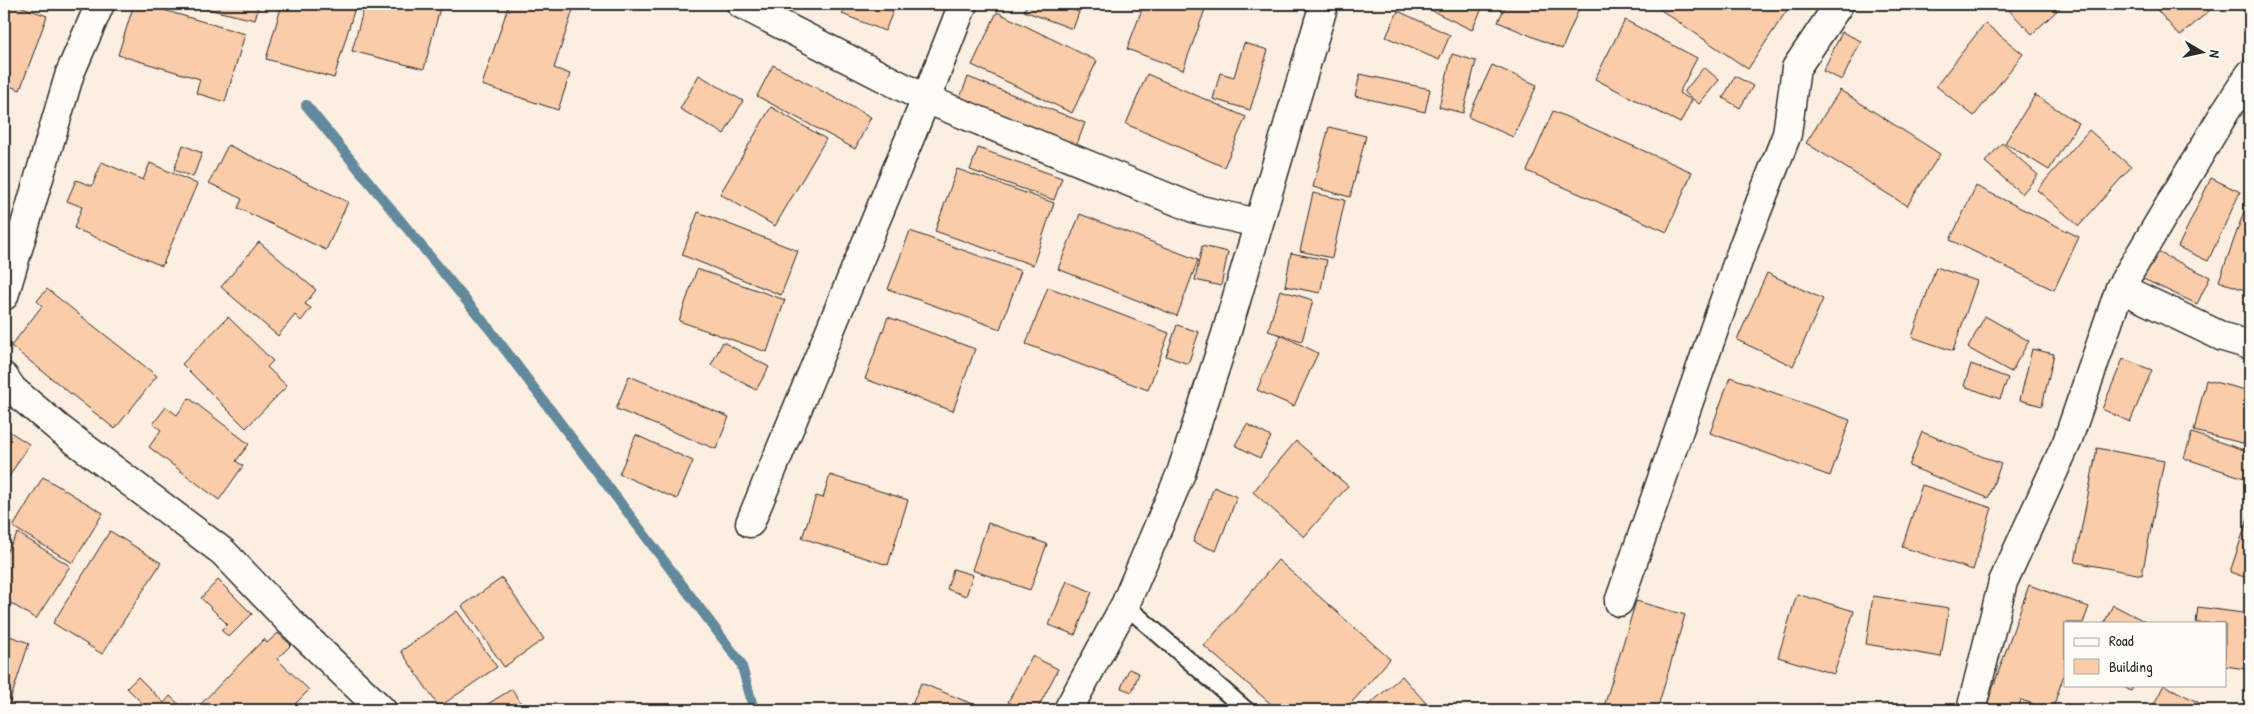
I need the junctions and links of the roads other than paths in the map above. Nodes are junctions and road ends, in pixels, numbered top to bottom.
1 (100, 4) edge
2 (741, 4) edge
3 (962, 4) edge
4 (1324, 4) edge
5 (1839, 4) edge
6 (2250, 74) edge
7 (926, 99) junction
8 (1258, 223) junction
9 (2120, 288) junction
10 (4, 296) edge
11 (2250, 345) edge
12 (4, 377) edge
13 (750, 523) dead end
14 (1619, 602) dead end
15 (1125, 605) junction
16 (382, 710) edge
17 (1068, 710) edge
18 (1246, 710) edge
19 (1971, 710) edge

1 - 10 street
2 - 7 street
3 - 7 street
4 - 8 street
5 - 14 street
6 - 9 street
7 - 8 street
7 - 13 street
8 - 15 street
9 - 11 street
9 - 19 street
12 - 16 street
15 - 17 street
15 - 18 lane

